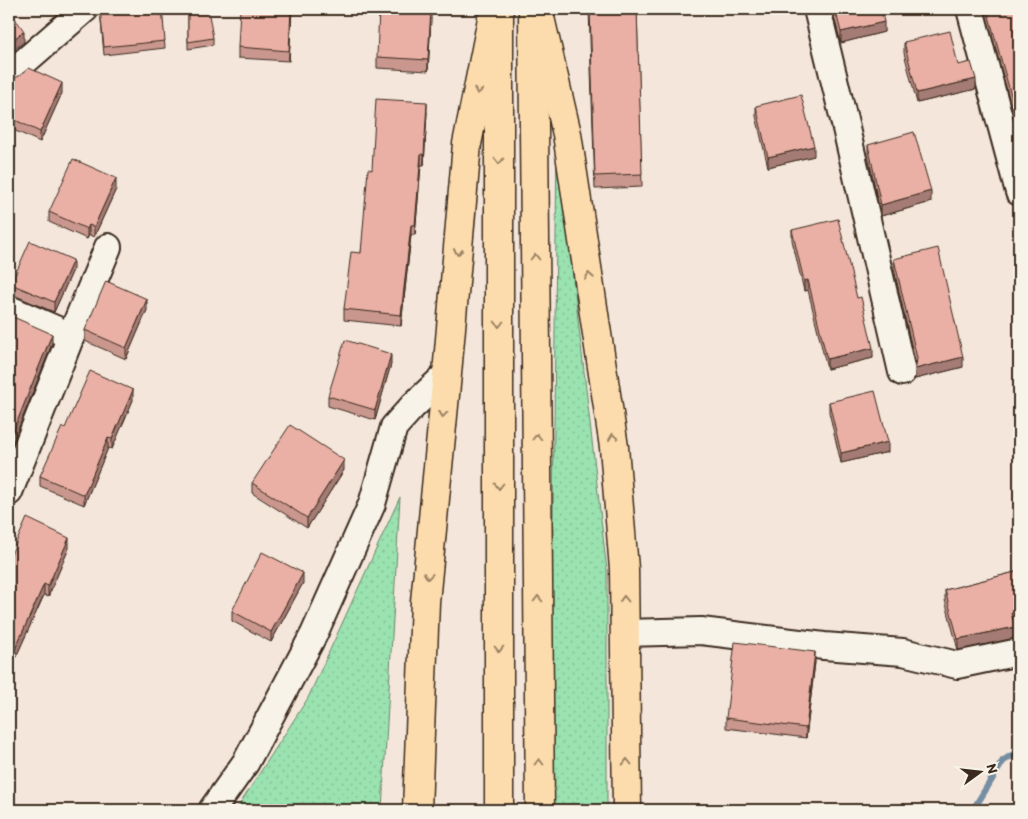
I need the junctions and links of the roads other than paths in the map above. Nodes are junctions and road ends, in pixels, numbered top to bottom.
1 (86, 9) edge
2 (494, 9) edge
3 (499, 9) edge
4 (532, 9) edge
5 (538, 9) edge
6 (817, 9) edge
7 (970, 9) edge
8 (9, 74) edge
9 (1019, 192) edge
10 (108, 247) dead end
11 (9, 309) edge
12 (71, 336) junction
13 (902, 372) dead end
14 (447, 374) junction
15 (9, 492) edge
16 (625, 633) junction
17 (1019, 652) edge
18 (212, 810) edge
19 (417, 810) edge
20 (499, 810) edge
21 (540, 810) edge
22 (627, 810) edge

1 - 8 street
2 -> 14 main road
3 -> 20 main road
21 -> 4 main road
16 -> 5 main road
6 - 13 street
7 - 9 street
10 - 12 street
11 - 12 street
12 - 15 street
14 - 18 street
14 -> 19 main road
16 - 17 street
22 -> 16 main road

